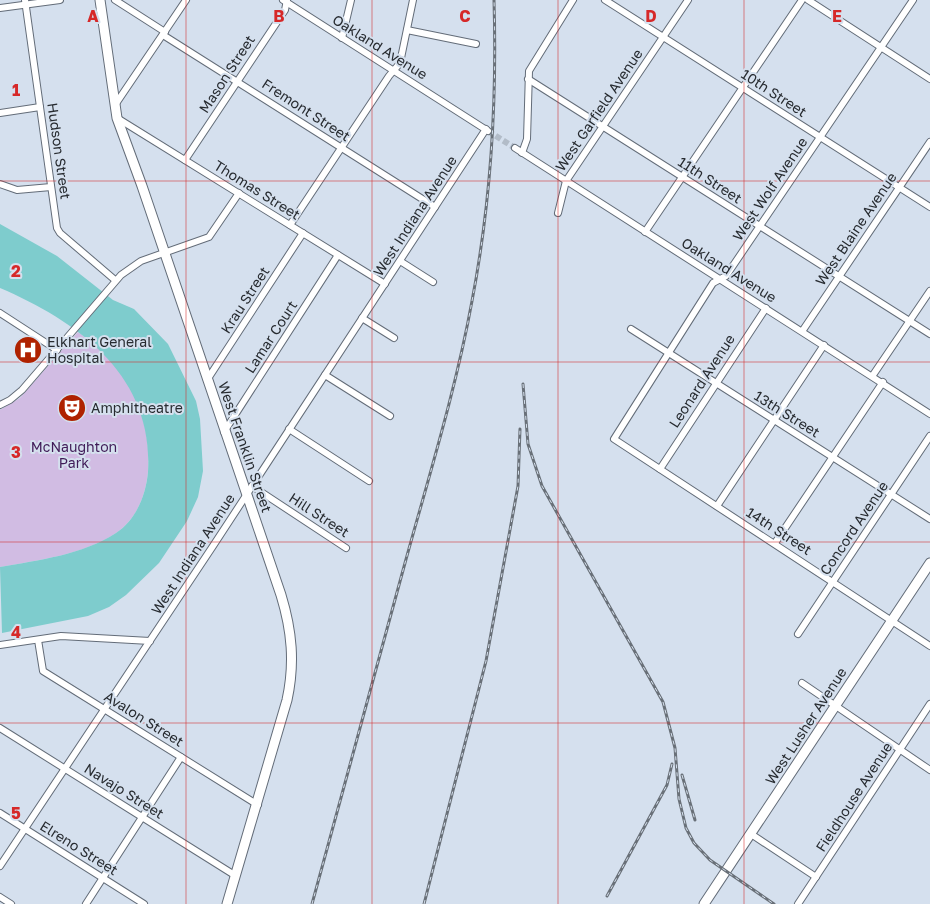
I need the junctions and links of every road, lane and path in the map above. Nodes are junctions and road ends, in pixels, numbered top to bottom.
1 (60, 0) edge
2 (100, 0) edge
3 (115, 0) edge
4 (186, 0) edge
5 (351, 0) edge
6 (413, 0) edge
7 (573, 0) edge
8 (605, 0) edge
9 (688, 0) edge
10 (802, 0) edge
11 (808, 0) edge
12 (913, 0) edge
13 (285, 1) edge
14 (25, 2) edge
15 (0, 8) edge
16 (407, 30) junction
17 (164, 33) junction
18 (663, 36) junction
19 (342, 38) junction
20 (476, 44) dead end
21 (881, 48) junction
22 (394, 71) junction
23 (528, 78) junction
24 (930, 79) edge
25 (237, 81) junction
26 (743, 88) junction
27 (115, 106) junction
28 (40, 107) junction
29 (0, 113) edge
30 (117, 118) junction
31 (602, 126) junction
32 (487, 130) joint
33 (820, 137) junction
34 (930, 142) edge
35 (341, 148) junction
36 (515, 148) tunnel mouth
37 (522, 153) junction
38 (185, 160) junction
39 (682, 177) junction
40 (566, 181) junction
41 (0, 184) edge
42 (51, 187) junction
43 (899, 188) junction
44 (239, 194) junction
45 (435, 207) junction
46 (930, 207) edge
47 (558, 213) dead end
48 (290, 225) junction
49 (759, 227) junction
50 (645, 232) junction
51 (302, 233) junction
52 (164, 254) junction
53 (338, 255) junction
54 (400, 261) junction
55 (840, 277) junction
56 (720, 280) junction
57 (433, 282) dead end
58 (113, 283) junction
59 (385, 284) junction
60 (930, 290) edge
61 (766, 308) junction
62 (0, 313) edge
63 (362, 318) junction
64 (909, 321) junction
65 (632, 329) dead end
66 (803, 330) junction
67 (930, 334) edge
68 (394, 338) dead end
69 (824, 345) junction
70 (57, 350) junction
71 (669, 352) junction
72 (325, 375) junction
73 (873, 375) junction
74 (208, 380) junction
75 (883, 382) junction
76 (715, 383) junction
77 (0, 405) edge
78 (930, 414) edge
79 (390, 416) dead end
80 (774, 420) junction
81 (289, 429) junction
82 (224, 432) junction
83 (930, 436) edge
84 (614, 439) joint
85 (832, 458) junction
86 (660, 469) junction
87 (368, 481) dead end
88 (252, 486) junction
89 (247, 495) junction
90 (891, 495) junction
91 (717, 506) junction
92 (930, 519) edge
93 (775, 544) junction
94 (346, 548) dead end
95 (930, 563) edge
96 (833, 581) junction
97 (892, 620) junction
98 (798, 634) dead end
99 (38, 640) junction
100 (150, 641) junction
101 (0, 645) edge
102 (930, 646) edge
103 (802, 683) dead end
104 (930, 704) edge
105 (835, 706) junction
106 (105, 709) junction
107 (0, 728) edge
108 (900, 750) junction
109 (181, 757) junction
110 (65, 769) junction
111 (930, 770) edge
112 (258, 805) junction
113 (0, 813) edge
114 (141, 816) junction
115 (25, 829) junction
116 (751, 834) junction
117 (0, 866) edge
118 (236, 876) junction
119 (102, 877) junction
120 (816, 877) junction
121 (0, 897) edge
122 (11, 904) edge
123 (86, 904) edge
124 (144, 904) edge
125 (227, 904) edge
126 (704, 904) edge
127 (798, 904) edge

1 - 14 street
2 - 27 main road, West Franklin Street
3 - 17 street, Fremont Street
4 - 17 street
5 - 19 street
6 - 16 street
7 - 23 street
8 - 18 street, 10th Street
9 - 18 street, West Garfield Avenue
10 - 26 street
11 - 21 street
12 - 21 street, West Wolf Avenue
13 - 19 street, Oakland Avenue
13 - 25 street, Mason Street
14 - 15 street
14 - 28 street, Hudson Street
16 - 20 street
16 - 22 street
17 - 25 street, Fremont Street
17 - 27 street
18 - 26 street, 10th Street
18 - 31 street, West Garfield Avenue
19 - 22 street, Oakland Avenue
21 - 24 street
21 - 33 street, West Wolf Avenue
22 - 32 street, Oakland Avenue
22 - 35 street
23 - 31 street, 11th Street
23 - 37 street
25 - 35 street, Fremont Street
25 - 38 street, Mason Street
26 - 33 street, 10th Street
26 - 39 street
27 - 30 main road, West Franklin Street
28 - 29 street
28 - 42 street, Hudson Street
30 - 38 street, Thomas Street
30 - 52 main road, West Franklin Street
31 - 39 street, 11th Street
31 - 40 street, West Garfield Avenue
32 - 45 street, West Indiana Avenue
33 - 43 street, 10th Street
33 - 49 street, West Wolf Avenue
34 - 43 street, West Blaine Avenue
35 - 45 street, Fremont Street
35 - 48 street
36 - 37 street, Oakland Avenue
37 - 40 street, Oakland Avenue
38 - 44 street, Thomas Street
39 - 49 street, 11th Street
39 - 50 street
40 - 47 street, West Garfield Avenue
40 - 50 street, Oakland Avenue
41 - 42 street
42 - 58 street, Hudson Street
43 - 46 street, 10th Street
43 - 55 street, West Blaine Avenue
44 - 48 street, Thomas Street
44 - 52 street
45 - 54 street, West Indiana Avenue
48 - 51 street, Thomas Street
49 - 55 street, 11th Street
49 - 56 street, West Wolf Avenue
50 - 56 street, Oakland Avenue
51 - 53 street, Thomas Street
51 - 74 street, Krau Street
52 - 58 street
52 - 74 main road, West Franklin Street
53 - 59 street, Thomas Street
53 - 82 street, Lamar Court
54 - 57 street
54 - 59 street, West Indiana Avenue
55 - 64 street, 11th Street
55 - 66 street, West Blaine Avenue
56 - 61 street, Oakland Avenue
56 - 71 street, West Wolf Avenue
58 - 70 street
59 - 63 street, West Indiana Avenue
60 - 64 street
61 - 66 street, Oakland Avenue
61 - 76 street, Leonard Avenue
62 - 70 street
63 - 68 street
63 - 72 street, West Indiana Avenue
64 - 67 street, 11th Street
64 - 73 street
65 - 71 street, 13th Street
66 - 69 street, Oakland Avenue
69 - 73 street, Oakland Avenue
69 - 80 street
70 - 77 street
71 - 76 street, 13th Street
71 - 84 street, West Wolf Avenue
72 - 79 street
72 - 81 street, West Indiana Avenue
73 - 75 street, Oakland Avenue
74 - 82 main road, West Franklin Street
75 - 78 street, Oakland Avenue
75 - 85 street
76 - 80 street, 13th Street
76 - 86 street, Leonard Avenue
80 - 85 street, 13th Street
80 - 91 street
81 - 87 street
81 - 88 street, West Indiana Avenue
82 - 89 main road, West Franklin Street
83 - 90 street, Concord Avenue
84 - 86 street, 14th Street
85 - 90 street, 13th Street
85 - 93 street
86 - 91 street, 14th Street
88 - 89 street, West Indiana Avenue
88 - 94 street, Hill Street
89 - 100 street, West Indiana Avenue
89 - 112 main road, West Franklin Street
90 - 92 street, 13th Street
90 - 96 street, Concord Avenue
91 - 93 street, 14th Street
93 - 96 street, 14th Street
95 - 97 main road, West Lusher Avenue
96 - 97 street, 14th Street
96 - 98 street, Concord Avenue
97 - 102 street, 14th Street
97 - 105 main road, West Lusher Avenue
99 - 100 street
99 - 101 street
99 - 106 street, Avalon Street
100 - 106 street, West Indiana Avenue
103 - 105 street
104 - 108 street, Fieldhouse Avenue
105 - 108 street
105 - 116 main road, West Lusher Avenue
106 - 109 street, Avalon Street
106 - 110 street, West Indiana Avenue
107 - 110 street, Navajo Street
108 - 111 street
108 - 120 street, Fieldhouse Avenue
109 - 112 street, Avalon Street
109 - 114 street
110 - 114 street, Navajo Street
110 - 115 street, West Indiana Avenue
112 - 118 main road, West Franklin Street
113 - 115 street, Elreno Street
114 - 118 street, Navajo Street
114 - 119 street
115 - 117 street, West Indiana Avenue
115 - 119 street, Elreno Street
116 - 120 street
116 - 126 main road, West Lusher Avenue
118 - 125 main road, West Franklin Street
119 - 123 street
119 - 124 street, Elreno Street
120 - 127 street, Fieldhouse Avenue
121 - 122 street

